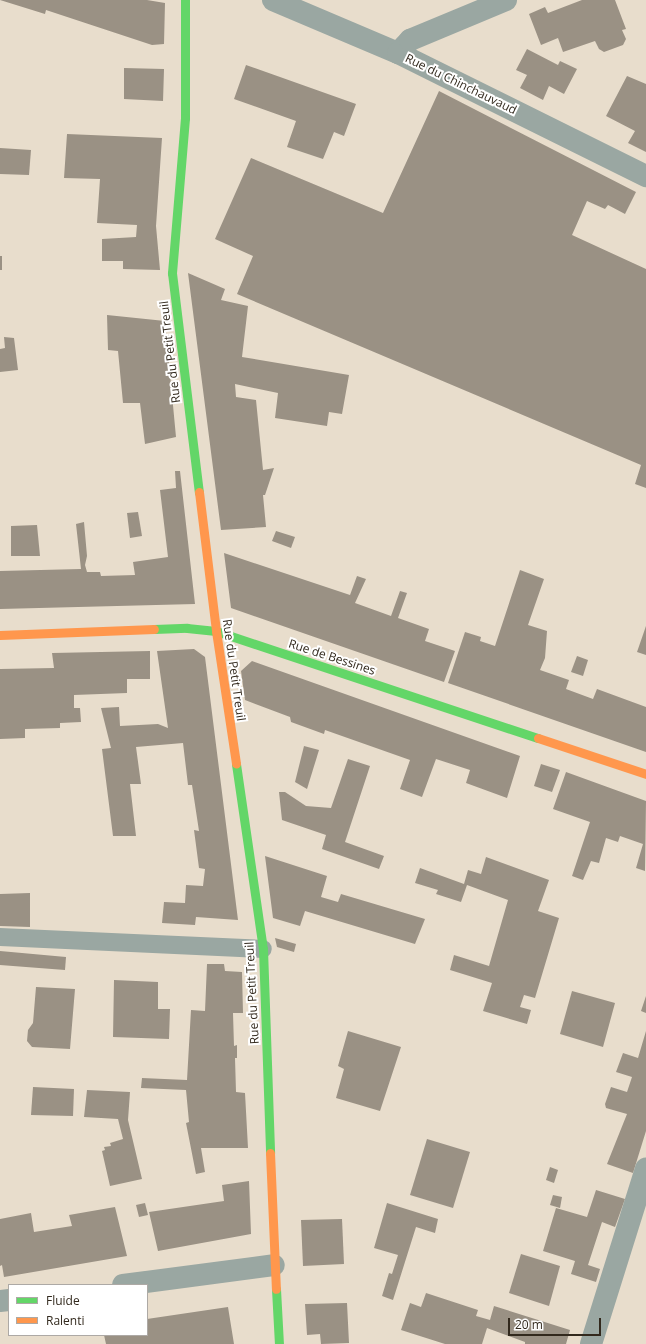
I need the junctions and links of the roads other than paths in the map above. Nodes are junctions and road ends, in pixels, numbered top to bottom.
1 (185, 0) edge
2 (273, 0) edge
3 (506, 0) edge
4 (398, 53) junction
5 (646, 176) edge
6 (216, 631) junction
7 (0, 635) edge
8 (646, 774) edge
9 (0, 937) edge
10 (263, 948) junction
11 (646, 1168) edge
12 (274, 1265) junction
13 (131, 1284) edge
14 (279, 1344) edge
15 (591, 1344) edge

1 - 6 street, Rue du Petit Treuil
2 - 4 street, Rue du Chinchauvaud
3 - 4 street
4 - 5 street, Rue du Chinchauvaud
6 - 7 street, Rue de Bessines
6 - 8 street, Rue de Bessines
6 - 10 street, Rue du Petit Treuil
9 - 10 lane
10 - 12 street, Rue du Petit Treuil
11 - 15 street
12 - 13 street
12 - 14 street, Rue du Petit Treuil

